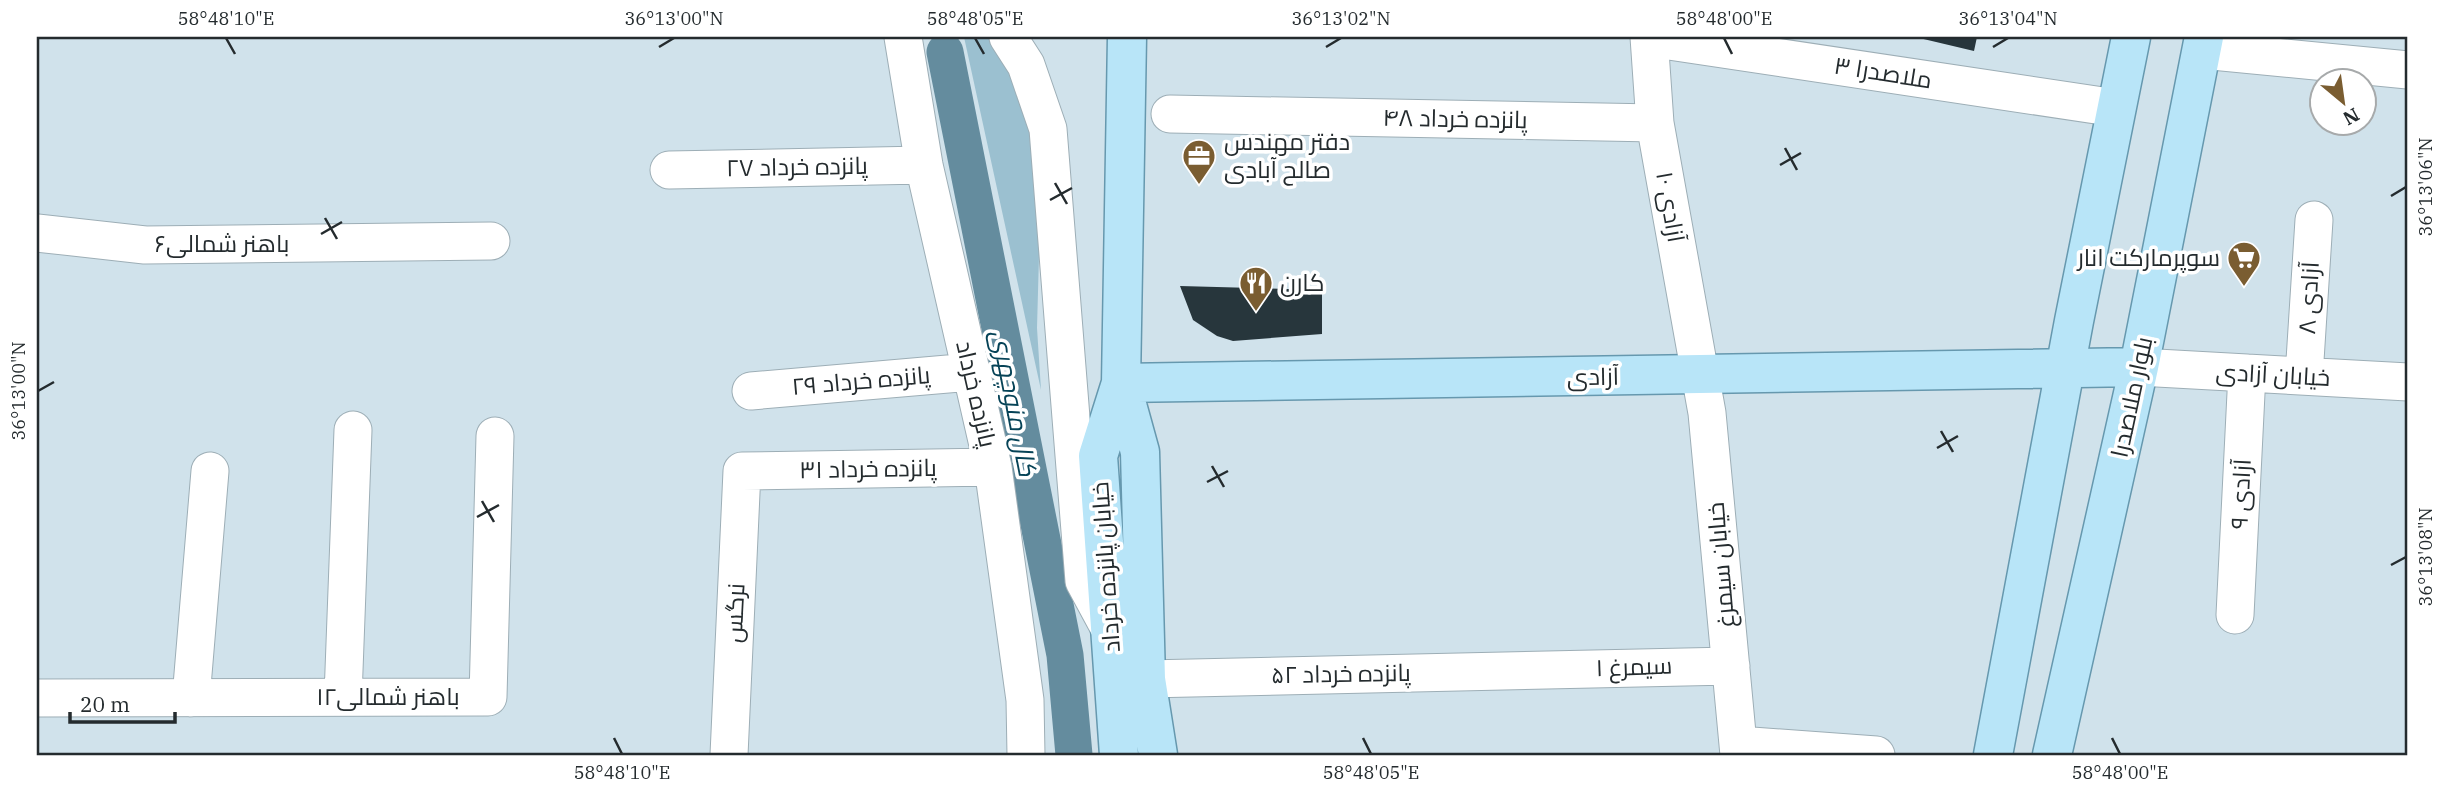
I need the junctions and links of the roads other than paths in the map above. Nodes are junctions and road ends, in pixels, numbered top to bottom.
1 (904, 37) edge
2 (1008, 37) edge
3 (1127, 37) edge
4 (1649, 37) edge
5 (2131, 37) edge
6 (2203, 43) edge
7 (2408, 70) edge
8 (2116, 108) junction
9 (1170, 114) dead end
10 (1655, 123) junction
11 (923, 165) junction
12 (670, 170) dead end
13 (2314, 220) dead end
14 (37, 233) edge
15 (491, 241) dead end
16 (2139, 368) junction
17 (2066, 369) junction
18 (971, 372) junction
19 (2247, 373) junction
20 (1701, 376) junction
21 (2304, 376) junction
22 (2408, 382) edge
23 (1121, 383) junction
24 (751, 391) dead end
25 (353, 430) dead end
26 (495, 436) dead end
27 (993, 467) junction
28 (210, 471) dead end
29 (742, 471) joint
30 (2235, 615) dead end
31 (1111, 631) junction
32 (1731, 666) junction
33 (1536, 670) joint
34 (1146, 679) junction
35 (37, 698) edge
36 (191, 698) junction
37 (343, 698) junction
38 (1738, 750) edge
39 (729, 755) edge
40 (1026, 755) edge
41 (1119, 755) edge
42 (1158, 755) edge
43 (1876, 755) edge
44 (1993, 755) edge
45 (2052, 755) edge

1 - 11 street, پانزده خرداد
2 - 31 street
3 - 23 main road, خیابان پانزده خرداد
4 - 8 street, ملاصدرا ۳
4 - 10 street, آزادی ۱۰
5 - 8 main road
6 - 7 street
6 - 16 main road, بلوار ملاصدرا
8 - 17 main road
9 - 10 street, پانزده خرداد ۴۸
10 - 20 street, آزادی ۱۰
11 - 12 street, پانزده خرداد ۲۷
11 - 18 street, پانزده خرداد
13 - 21 street, آزادی ۸
14 - 15 street, باهنر شمالی۶
16 - 17 main road, آزادی
16 - 19 street, خیابان آزادی
16 - 45 main road, بلوار ملاصدرا
17 - 20 main road, آزادی
17 - 44 main road
18 - 24 street, پانزده خرداد ۲۹
18 - 27 street, پانزده خرداد
19 - 21 street, خیابان آزادی
19 - 30 street, آزادی ۹
20 - 23 main road, آزادی
20 - 32 street, خیابان سیمرغ
21 - 22 street, خیابان آزادی
23 - 31 main road, خیابان پانزده خرداد
23 - 34 main road, خیابان پانزده خرداد
25 - 37 street
26 - 37 street, باهنر شمالی۱۲
27 - 29 street, پانزده خرداد ۳۱
27 - 40 street, پانزده خرداد
28 - 36 street
29 - 39 street, نرگس
31 - 41 main road, خیابان پانزده خرداد
32 - 33 street, سیمرغ ۱
32 - 38 street, خیابان سیمرغ
33 - 34 street, پانزده خرداد ۵۲
34 - 42 main road, خیابان پانزده خرداد
35 - 36 street, باهنر شمالی۱۲
36 - 37 street, باهنر شمالی۱۲
38 - 43 street

